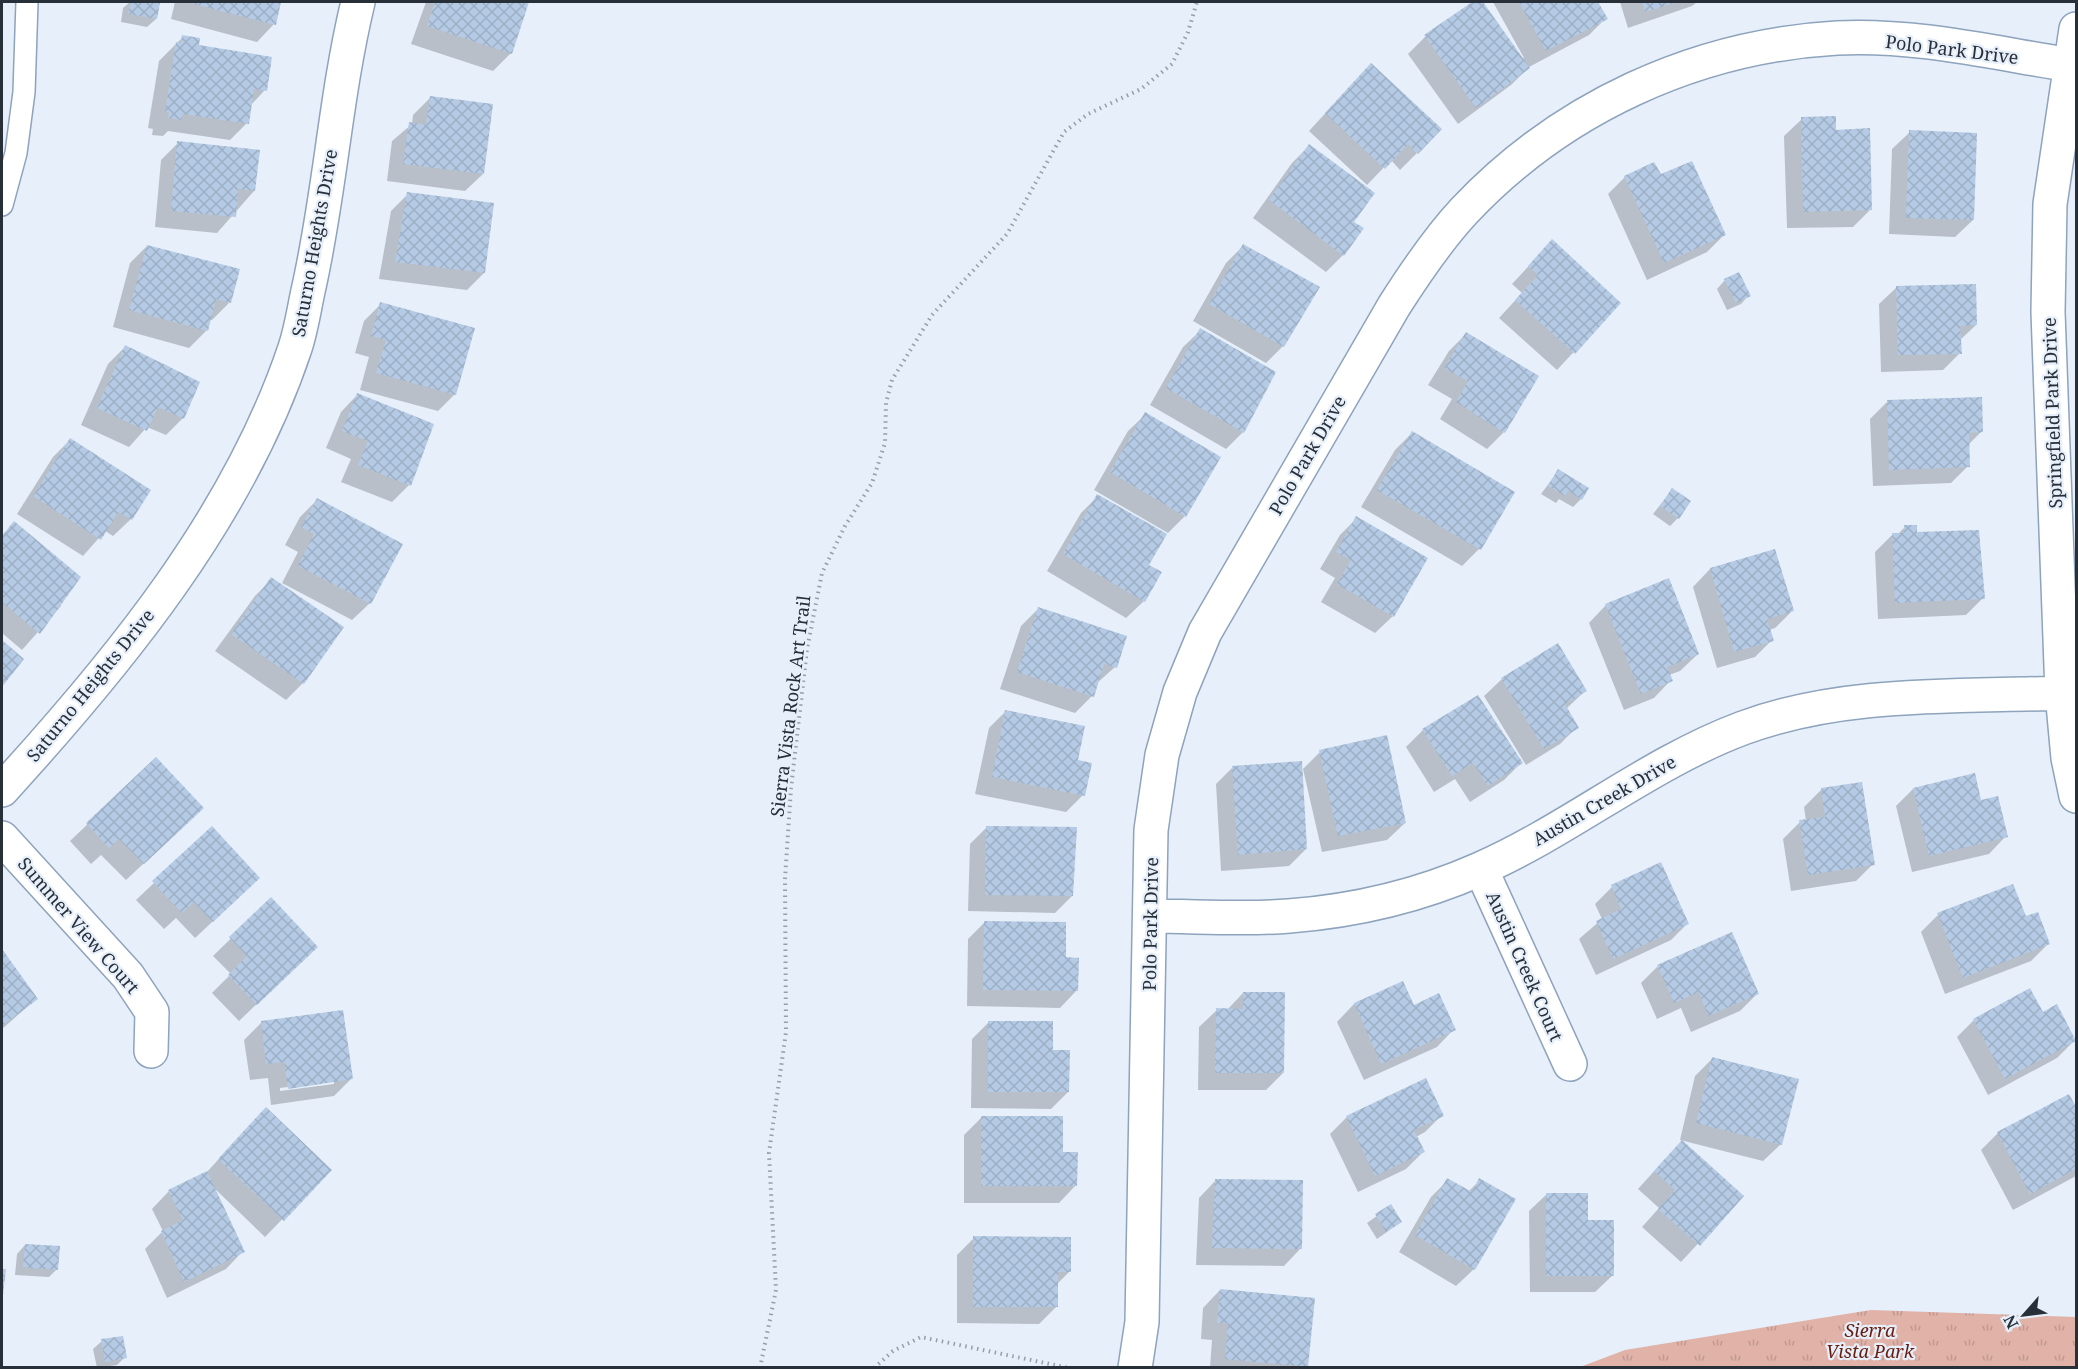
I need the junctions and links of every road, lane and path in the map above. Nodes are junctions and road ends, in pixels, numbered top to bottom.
1 (27, 2) edge
2 (358, 2) edge
3 (1197, 2) edge
4 (2076, 29) edge
5 (2071, 65) junction
6 (2, 205) edge
7 (2062, 311) edge
8 (2062, 693) junction
9 (2, 790) edge
10 (2076, 796) edge
11 (2, 838) edge
12 (1481, 869) junction
13 (1150, 916) junction
14 (151, 1051) dead end
15 (1570, 1064) dead end
16 (760, 1368) edge
17 (874, 1368) edge
18 (1069, 1368) edge
19 (1135, 1368) edge

1 - 6 lane
2 - 9 street, Saturno Heights Drive
3 - 16 path, Sierra Vista Rock Art Trail
4 - 5 street, Springfield Park Drive
5 - 7 street, Springfield Park Drive
5 - 13 street, Polo Park Drive
7 - 8 street, Springfield Park Drive
8 - 10 street, Springfield Park Drive
8 - 12 street, Austin Creek Drive
11 - 14 street, Summer View Court
12 - 13 street, Austin Creek Drive
12 - 15 street, Austin Creek Court
13 - 19 street, Polo Park Drive
17 - 18 path

